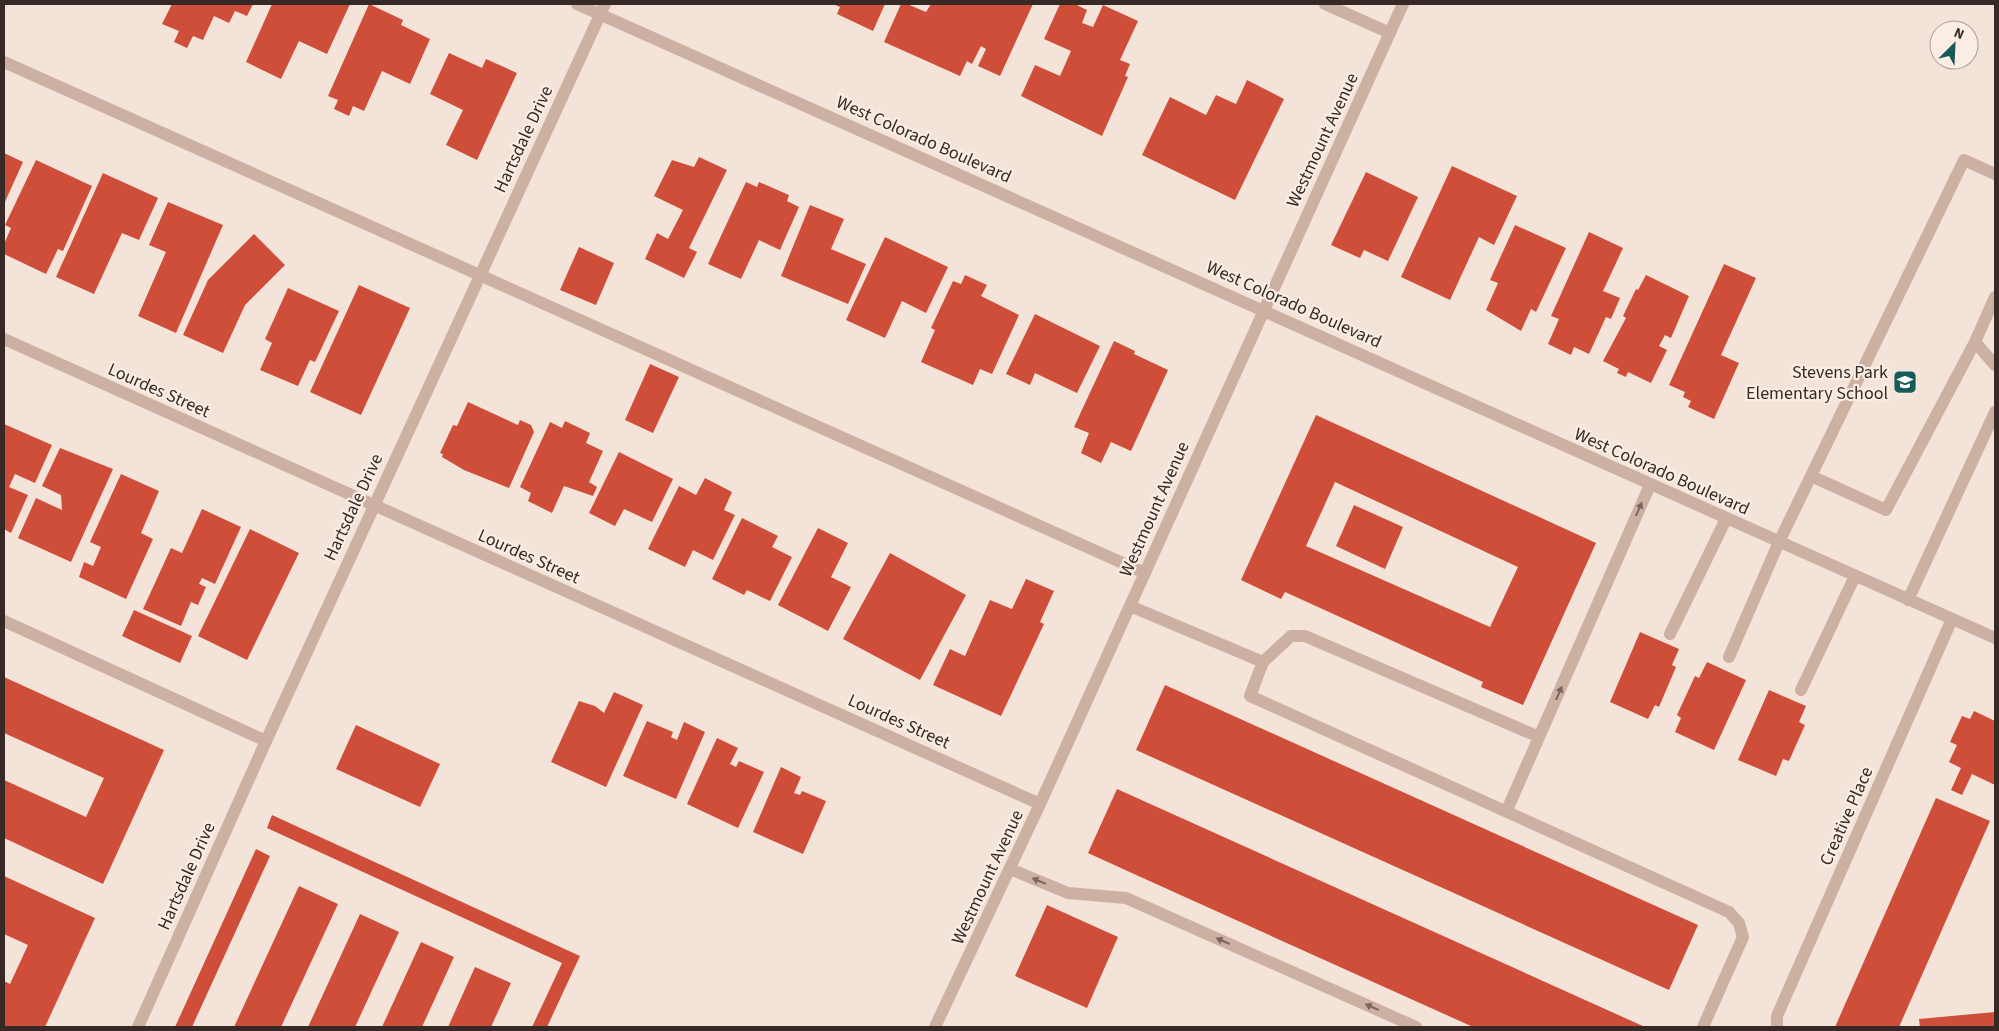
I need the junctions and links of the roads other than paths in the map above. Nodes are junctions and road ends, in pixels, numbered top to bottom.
1 (577, 4) edge
2 (1325, 4) edge
3 (1403, 4) edge
4 (602, 9) edge
5 (1390, 33) junction
6 (4, 62) edge
7 (1995, 174) edge
8 (479, 276) junction
9 (1995, 297) edge
10 (1263, 309) junction
11 (4, 339) edge
12 (1974, 342) junction
13 (1995, 365) edge
14 (1995, 412) edge
15 (1811, 476) junction
16 (1650, 485) junction
17 (373, 506) junction
18 (1726, 519) junction
19 (1779, 542) junction
20 (1145, 573) junction
21 (1855, 576) junction
22 (1908, 600) junction
23 (1130, 606) junction
24 (1952, 619) junction
25 (4, 621) edge
26 (1670, 634) dead end
27 (1995, 638) edge
28 (1729, 657) dead end
29 (1263, 662) junction
30 (1801, 690) dead end
31 (1539, 737) junction
32 (266, 741) junction
33 (1040, 804) junction
34 (1507, 810) junction
35 (1010, 869) junction
36 (138, 1027) edge
37 (935, 1027) edge
38 (1416, 1027) edge
39 (1703, 1027) edge
40 (1776, 1027) edge

1 - 4 street, West Colorado Boulevard
2 - 5 street
3 - 5 street, Westmount Avenue
4 - 8 street, Hartsdale Drive
4 - 10 street, West Colorado Boulevard
5 - 10 street, Westmount Avenue
6 - 8 street
7 - 15 street
8 - 17 street, Hartsdale Drive
8 - 20 street
9 - 12 street
10 - 16 street, West Colorado Boulevard
10 - 20 street, Westmount Avenue
11 - 17 street, Lourdes Street
12 - 13 street
12 - 15 street
14 - 22 street
15 - 19 street
16 - 18 street, West Colorado Boulevard
31 -> 16 street
17 - 32 street, Hartsdale Drive
17 - 33 street, Lourdes Street
18 - 19 street, West Colorado Boulevard
18 - 26 street
19 - 21 street, West Colorado Boulevard
19 - 28 street
20 - 23 street, Westmount Avenue
21 - 22 street, West Colorado Boulevard
21 - 30 street
22 - 24 street, West Colorado Boulevard
23 - 29 street
23 - 33 street, Westmount Avenue
24 - 27 street, West Colorado Boulevard
24 - 40 street, Creative Place
25 - 32 street
29 - 31 street
29 - 34 street
31 - 34 street
32 - 36 street, Hartsdale Drive
33 - 35 street, Westmount Avenue
34 - 39 street
35 - 37 street, Westmount Avenue
38 -> 35 street

